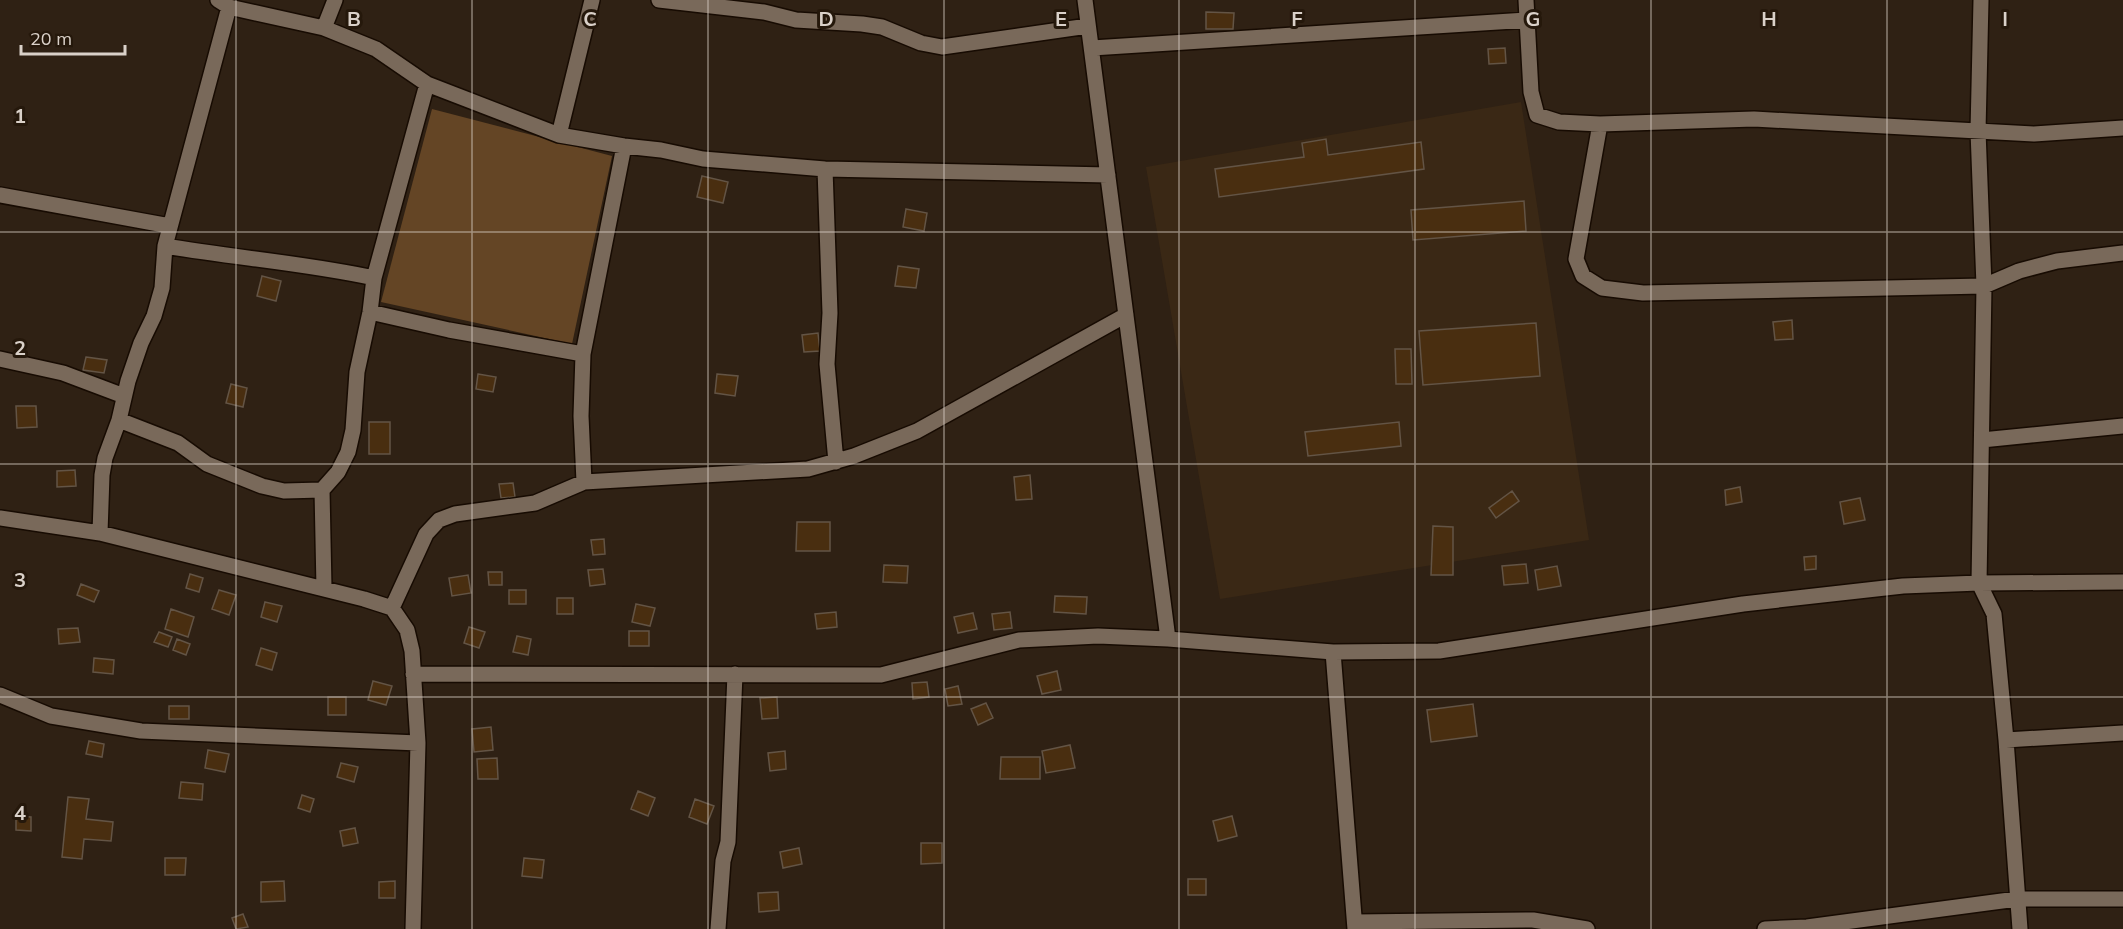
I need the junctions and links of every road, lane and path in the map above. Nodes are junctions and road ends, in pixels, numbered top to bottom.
1 (335, 0) edge
2 (592, 0) edge
3 (659, 0) edge
4 (1085, 0) edge
5 (1526, 0) edge
6 (1981, 0) edge
7 (223, 4) edge
8 (1528, 20) junction
9 (1088, 26) junction
10 (324, 28) junction
11 (1092, 48) junction
12 (427, 84) junction
13 (1600, 124) junction
14 (2123, 128) edge
15 (1978, 131) junction
16 (559, 135) junction
17 (624, 146) junction
18 (825, 169) junction
19 (1108, 175) junction
20 (0, 195) edge
21 (170, 226) junction
22 (165, 246) junction
23 (2123, 253) edge
24 (374, 278) junction
25 (1984, 286) junction
26 (370, 312) junction
27 (1126, 315) junction
28 (583, 354) junction
29 (0, 359) edge
30 (124, 396) junction
31 (119, 420) junction
32 (2123, 426) edge
33 (1982, 441) junction
34 (836, 462) junction
35 (584, 482) junction
36 (322, 490) junction
37 (0, 518) edge
38 (100, 533) junction
39 (2123, 582) edge
40 (1979, 583) junction
41 (324, 588) junction
42 (392, 608) junction
43 (1168, 639) junction
44 (1333, 652) junction
45 (413, 674) junction
46 (735, 674) junction
47 (0, 695) edge
48 (2123, 733) edge
49 (2006, 740) junction
50 (418, 743) junction
51 (2017, 899) junction
52 (2123, 899) edge
53 (1355, 925) edge
54 (413, 929) edge
55 (718, 929) edge
56 (1587, 929) edge
57 (1765, 929) edge
58 (2020, 929) edge

1 - 10 street
2 - 16 street
3 - 9 street
4 - 9 street
5 - 8 street
6 - 15 street
7 - 10 street
7 - 21 street
8 - 11 street
8 - 13 street
9 - 11 street
10 - 12 street
11 - 19 street
12 - 16 street
12 - 24 street
13 - 15 street
13 - 25 street
14 - 15 street
15 - 25 street
16 - 17 street
17 - 18 street
17 - 28 street
18 - 19 street
18 - 34 street
19 - 27 street
20 - 21 street
21 - 22 street
22 - 24 street
22 - 30 street
23 - 25 street
24 - 26 street
25 - 33 street
26 - 28 street
26 - 36 street
27 - 34 street
27 - 43 street
28 - 35 street
29 - 30 street
30 - 31 street
31 - 36 street
31 - 38 street
32 - 33 street
33 - 40 street
34 - 35 street
35 - 42 street
36 - 41 street
37 - 38 street
38 - 41 street
39 - 40 street
40 - 44 street
40 - 49 street
41 - 42 street
42 - 45 street
43 - 44 street
43 - 46 street
44 - 53 street
45 - 46 street
45 - 50 street
46 - 55 street
47 - 50 street
48 - 49 street
49 - 51 street
50 - 54 street
51 - 52 street
51 - 57 street
51 - 58 street
53 - 56 street

